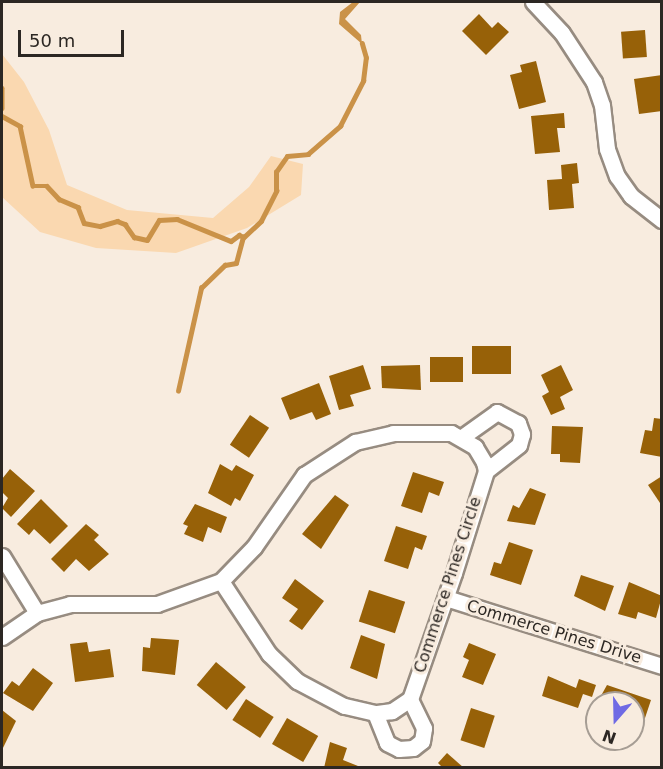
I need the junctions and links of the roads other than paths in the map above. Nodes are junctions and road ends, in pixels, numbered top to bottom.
1 (532, 2) edge
2 (662, 220) edge
3 (462, 437) junction
4 (486, 471) junction
5 (2, 556) edge
6 (221, 581) junction
7 (446, 598) junction
8 (37, 613) junction
9 (2, 637) edge
10 (662, 666) edge
11 (410, 699) junction
12 (375, 713) junction

1 - 2 street
3 - 4 street
3 - 4 street
3 - 6 street
4 - 7 street, Commerce Pines Circle
5 - 8 street
6 - 8 street
6 - 12 street
7 - 10 street, Commerce Pines Drive
7 - 11 street, Commerce Pines Circle
8 - 9 street
11 - 12 street
11 - 12 street

